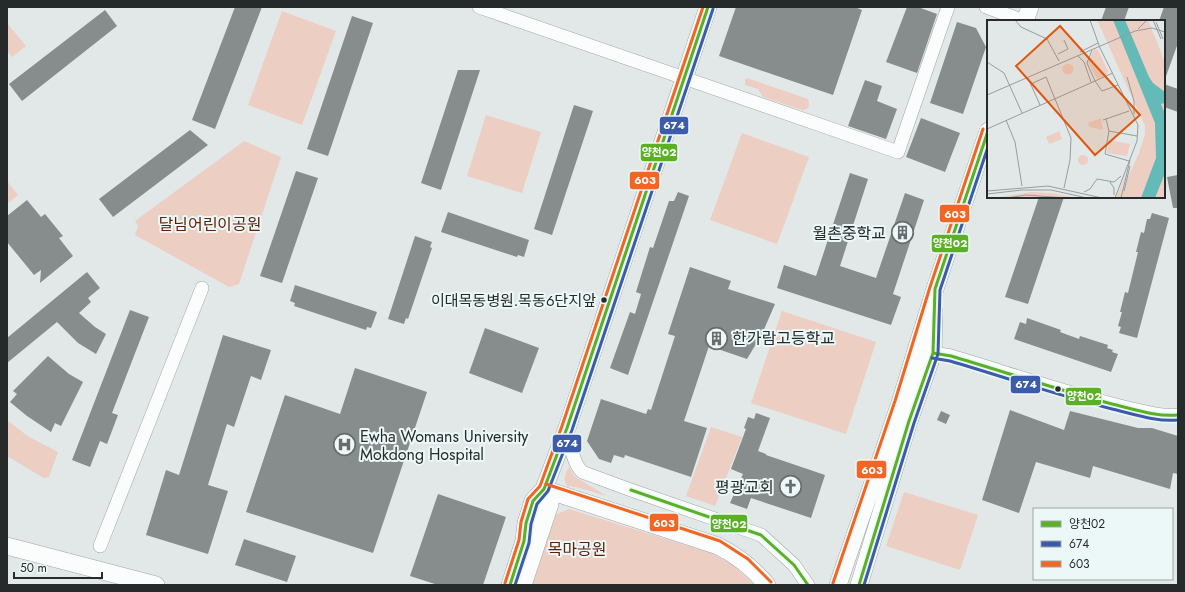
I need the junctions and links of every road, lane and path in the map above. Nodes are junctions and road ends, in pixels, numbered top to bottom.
1 (479, 7) edge
2 (708, 7) edge
3 (948, 7) edge
4 (986, 7) edge
5 (1030, 7) edge
6 (1021, 20) edge
7 (1024, 20) edge
8 (684, 78) junction
9 (987, 134) edge
10 (202, 288) dead end
11 (935, 289) junction
12 (933, 353) junction
13 (1178, 415) edge
14 (563, 438) junction
15 (544, 489) junction
16 (7, 546) edge
17 (100, 546) dead end
18 (156, 585) edge
19 (510, 585) edge
20 (523, 585) edge
21 (767, 585) edge
22 (808, 585) edge
23 (838, 585) edge
24 (859, 585) edge

1 - 8 street
2 - 8 main road
3 - 8 street
4 - 6 street
5 - 7 main road
8 - 14 main road
9 - 11 main road
10 - 17 street
11 - 12 main road
11 - 23 main road
12 - 13 street
12 - 24 main road
14 - 15 main road
14 - 22 street
15 - 19 main road
15 - 20 main road
15 - 21 main road
16 - 18 main road

